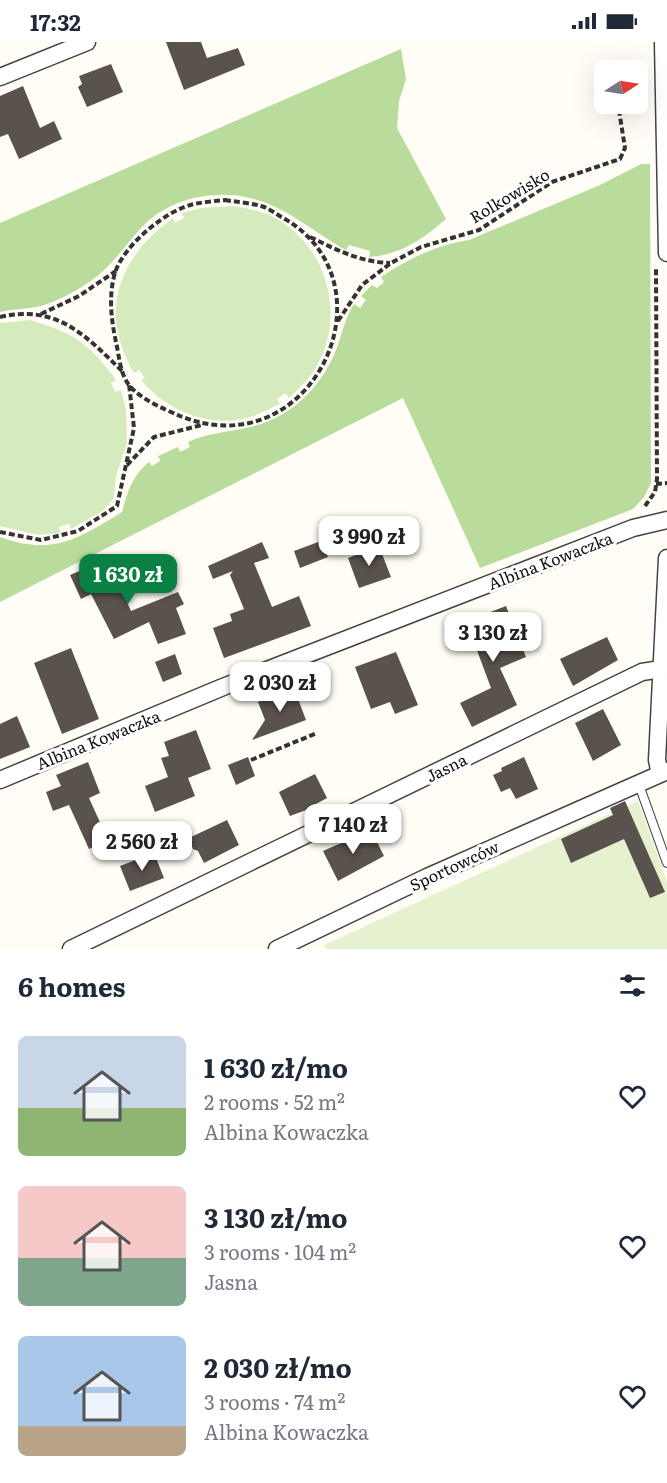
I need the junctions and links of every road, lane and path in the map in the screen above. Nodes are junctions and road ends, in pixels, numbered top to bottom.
1 (87, 42) edge
2 (663, 42) edge
3 (0, 77) edge
4 (620, 114) edge
5 (307, 236) junction
6 (662, 255) edge
7 (391, 263) junction
8 (116, 270) junction
9 (41, 314) junction
10 (0, 317) edge
11 (337, 322) junction
12 (123, 372) junction
13 (130, 386) junction
14 (203, 425) junction
15 (126, 466) junction
16 (667, 483) edge
17 (656, 484) junction
18 (641, 509) dead end
19 (667, 520) edge
20 (0, 532) edge
21 (667, 558) edge
22 (661, 669) junction
23 (316, 733) dead end
24 (251, 760) dead end
25 (663, 772) edge
26 (0, 780) edge
27 (638, 782) junction
28 (667, 863) edge
29 (71, 949) edge
30 (276, 949) edge

1 - 3 street
2 - 6 street
4 - 7 path, Rolkowisko
5 - 7 path, Rolkowisko
5 - 8 path, Rolkowisko
5 - 11 path, Rolkowisko
6 - 17 path
7 - 11 path, Rolkowisko
8 - 9 path, Rolkowisko
8 - 12 path, Rolkowisko
9 - 10 path, Rolkowisko
9 - 12 path, Rolkowisko
11 - 14 path, Rolkowisko
12 - 13 path, Rolkowisko
13 - 14 path, Rolkowisko
13 - 15 path, Rolkowisko
14 - 15 path, Rolkowisko
15 - 20 path, Rolkowisko
16 - 17 path
17 - 18 path
19 - 26 street, Albina Kowaczka
21 - 22 street
22 - 25 street
22 - 29 street, Jasna
23 - 24 path
25 - 27 street, Sportowców
27 - 28 lane
27 - 30 street, Sportowców

